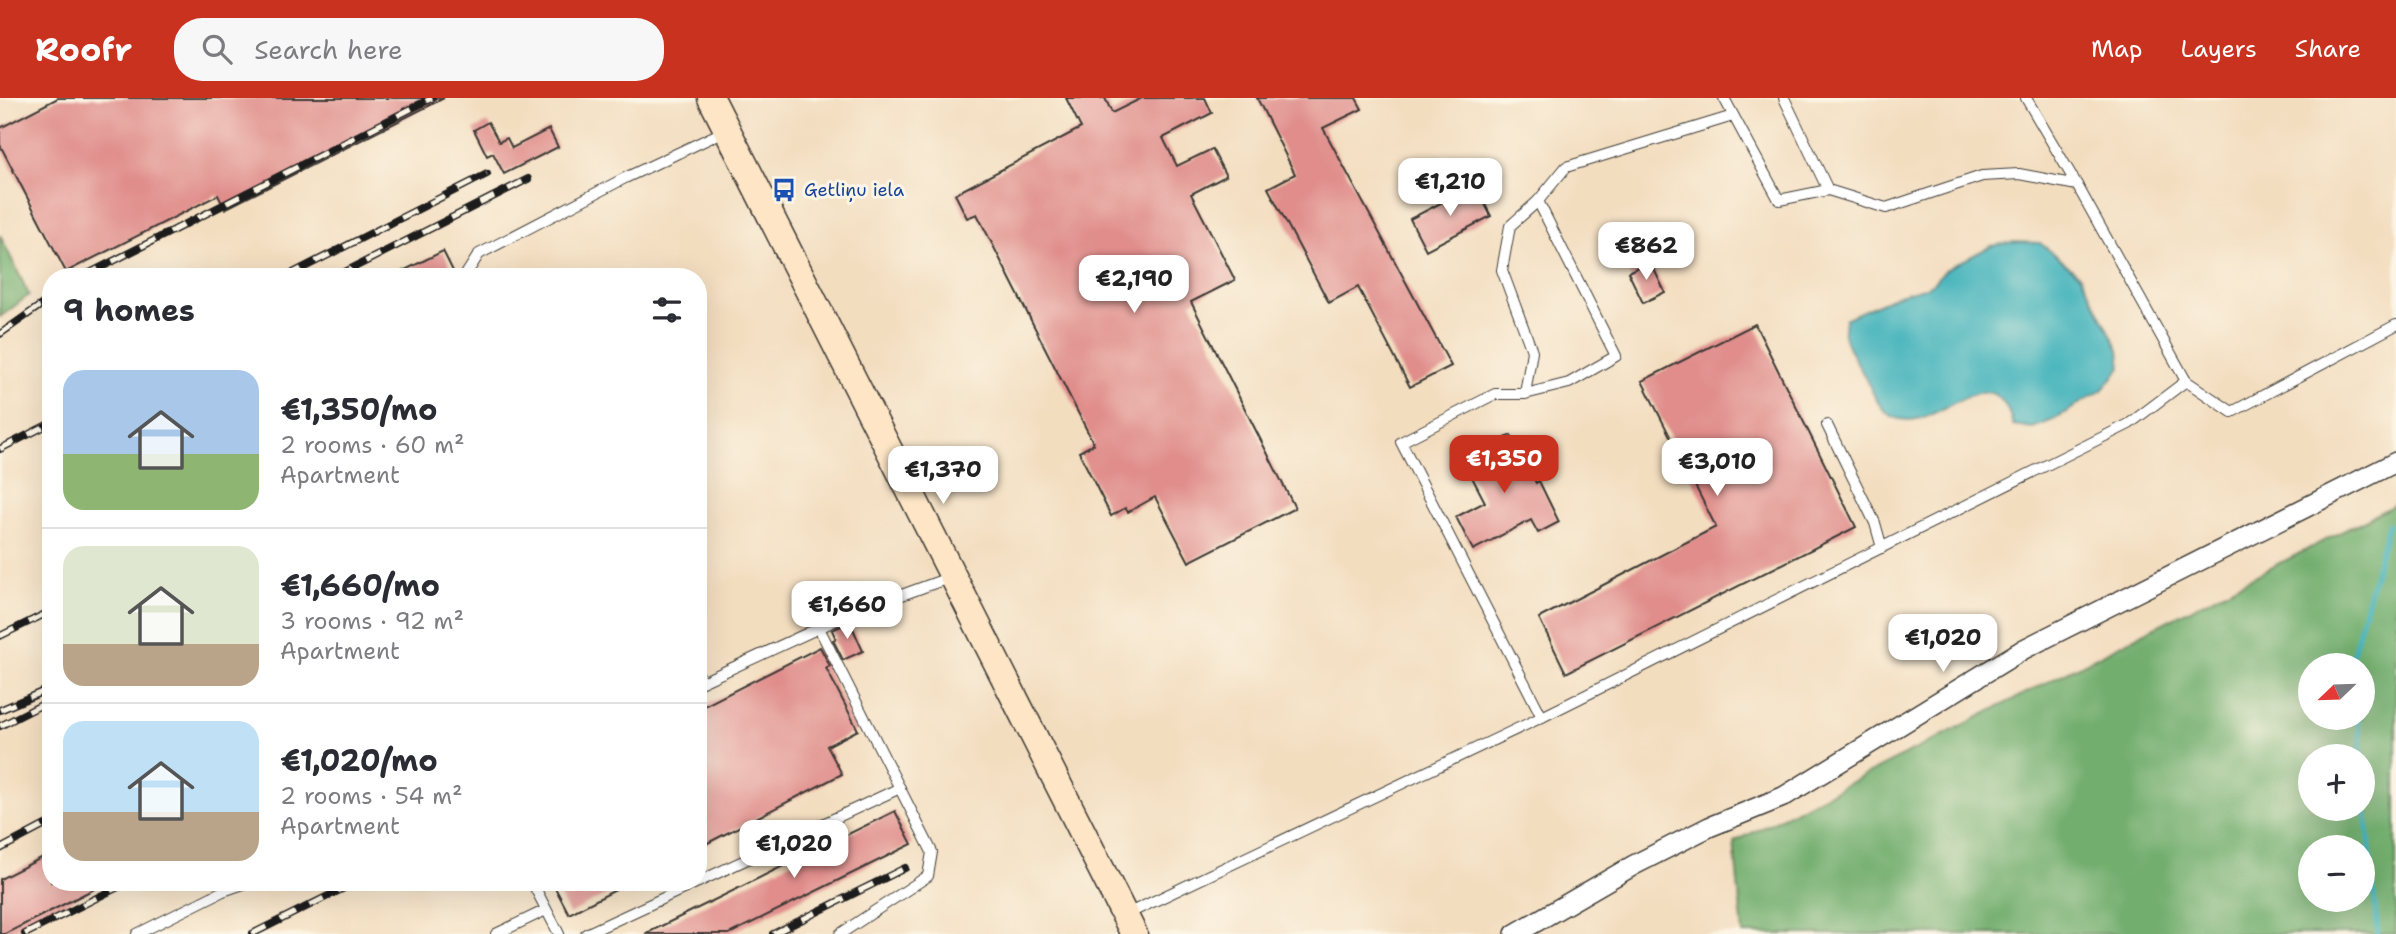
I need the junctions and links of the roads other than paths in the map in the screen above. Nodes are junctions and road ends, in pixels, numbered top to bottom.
1 (711, 98) edge
2 (1724, 98) edge
3 (1784, 98) edge
4 (2026, 98) edge
5 (1733, 116) junction
6 (727, 130) junction
7 (2077, 186) junction
8 (1828, 190) junction
9 (1538, 201) junction
10 (470, 268) edge
11 (2396, 325) edge
12 (2186, 381) junction
13 (1525, 394) junction
14 (1827, 425) dead end
15 (2396, 462) edge
16 (1882, 548) junction
17 (952, 576) junction
18 (819, 628) junction
19 (707, 677) edge
20 (1542, 717) junction
21 (900, 788) junction
22 (707, 878) edge
23 (223, 891) edge
24 (536, 891) edge
25 (679, 891) edge
26 (546, 910) junction
27 (1129, 925) edge
28 (844, 933) edge
29 (137, 934) edge
30 (496, 934) edge
31 (559, 934) edge
32 (586, 934) edge
33 (1515, 934) edge

1 - 6 main road
2 - 5 lane
3 - 8 lane
4 - 7 lane
5 - 8 lane
5 - 9 lane
6 - 10 lane
6 - 17 main road
7 - 8 lane
7 - 12 lane
9 - 13 lane
9 - 13 lane
11 - 12 lane
12 - 16 lane
13 - 20 lane
14 - 16 lane
15 - 33 street
16 - 20 lane
17 - 18 lane
17 - 27 main road
18 - 19 lane
18 - 21 lane
20 - 27 lane
21 - 22 lane
21 - 28 lane
23 - 29 lane
24 - 26 lane
25 - 32 lane
26 - 30 lane
26 - 31 lane

